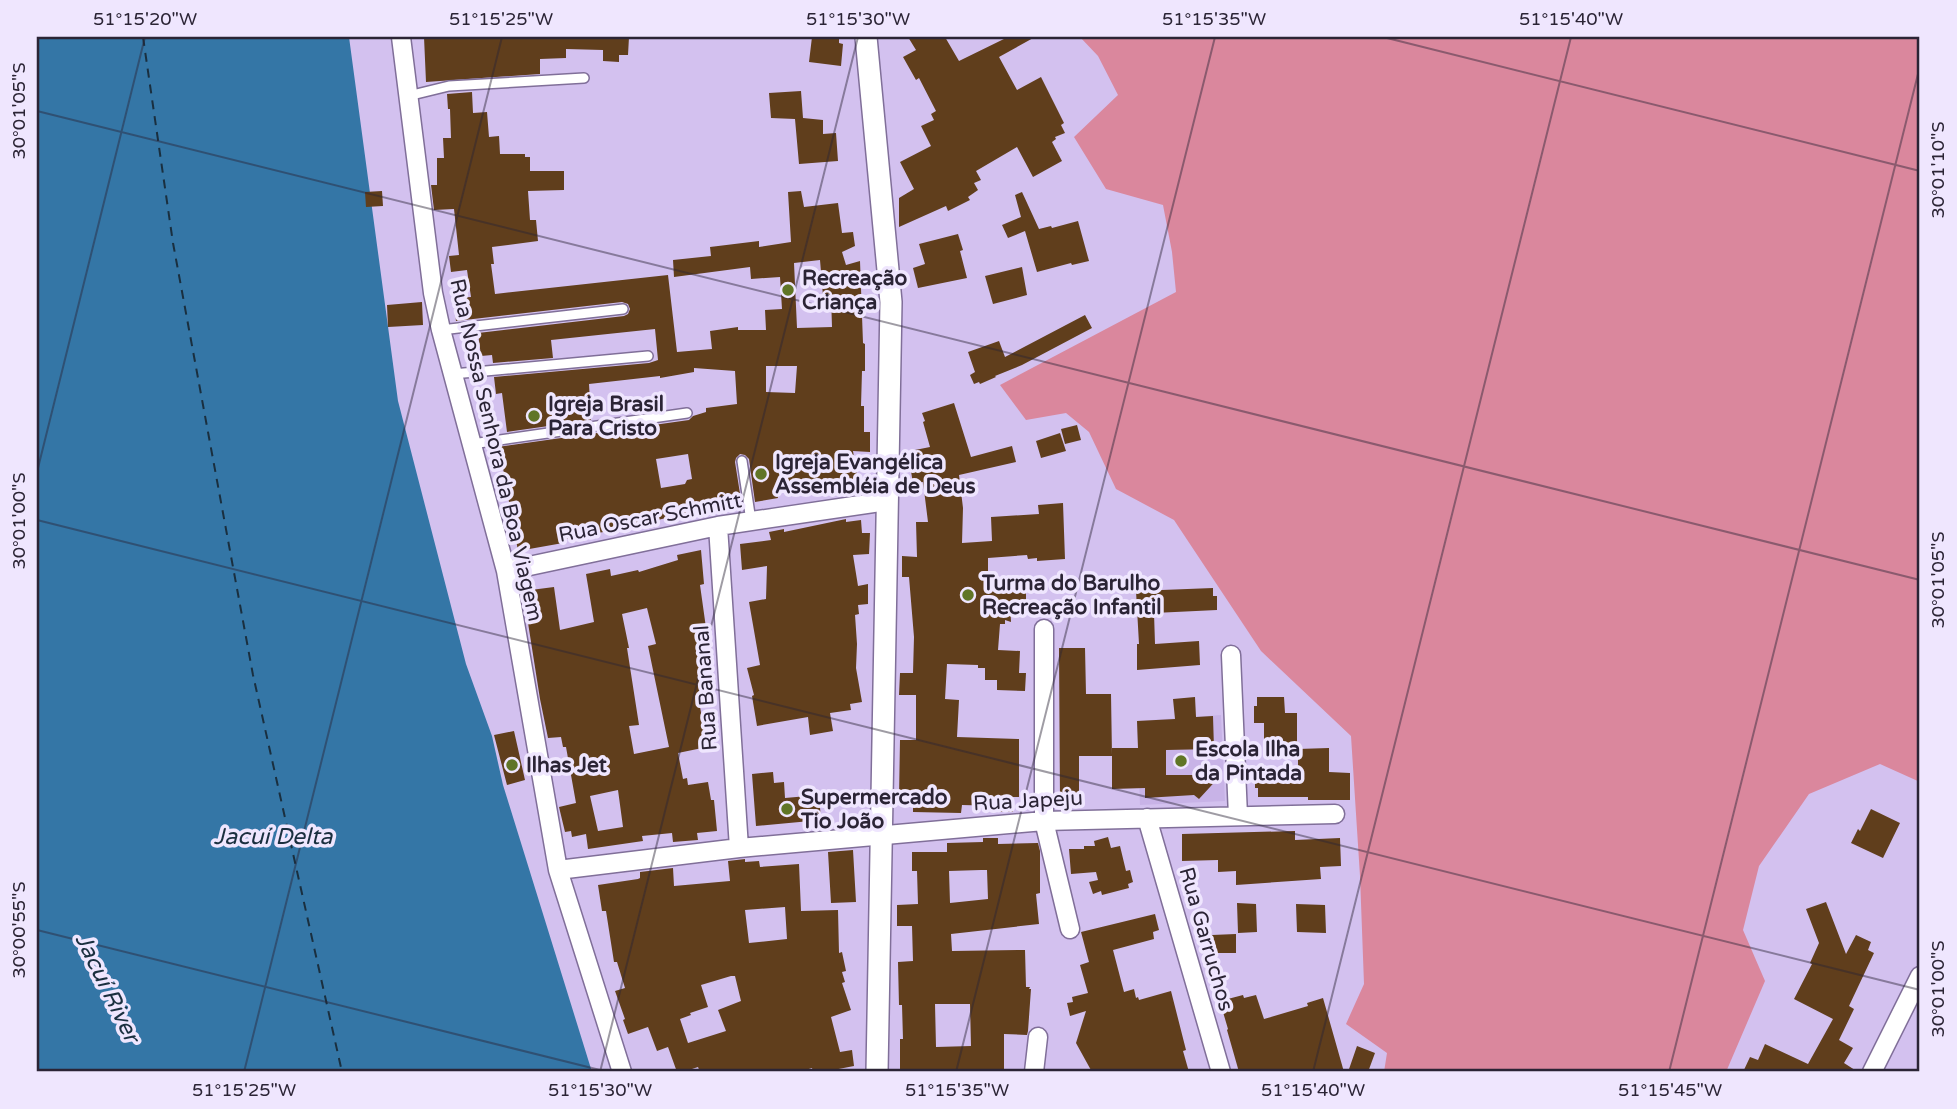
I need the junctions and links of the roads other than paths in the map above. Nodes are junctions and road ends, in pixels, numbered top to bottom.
1 (401, 37) edge
2 (866, 37) edge
3 (584, 78) dead end
4 (408, 96) junction
5 (623, 309) dead end
6 (441, 330) junction
7 (648, 356) dead end
8 (453, 374) junction
9 (687, 413) dead end
10 (471, 444) junction
11 (741, 461) dead end
12 (887, 501) junction
13 (751, 521) junction
14 (718, 526) junction
15 (506, 571) junction
16 (1044, 629) dead end
17 (1231, 655) dead end
18 (1335, 814) dead end
19 (1238, 816) junction
20 (1147, 818) junction
21 (1044, 821) junction
22 (882, 834) junction
23 (739, 848) junction
24 (558, 870) junction
25 (1070, 929) dead end
26 (1920, 976) edge
27 (1038, 1037) dead end
28 (622, 1072) edge
29 (877, 1072) edge
30 (1034, 1072) edge
31 (1221, 1072) edge
32 (1872, 1072) edge

1 - 4 street, Rua Nossa Senhora da Boa Viagem
2 - 12 street
3 - 4 lane
4 - 6 street, Rua Nossa Senhora da Boa Viagem
5 - 6 lane
6 - 8 street, Rua Nossa Senhora da Boa Viagem
7 - 8 lane
8 - 10 street, Rua Nossa Senhora da Boa Viagem
9 - 10 lane
10 - 15 street, Rua Nossa Senhora da Boa Viagem
11 - 13 lane
12 - 13 street, Rua Oscar Schmitt
12 - 22 street
13 - 14 street, Rua Oscar Schmitt
14 - 15 street, Rua Oscar Schmitt
14 - 23 street, Rua Bananal
15 - 24 street, Rua Nossa Senhora da Boa Viagem
16 - 21 street
17 - 19 street
18 - 19 street, Rua Japeju
19 - 20 street, Rua Japeju
20 - 21 street, Rua Japeju
20 - 31 street, Rua Garruchos
21 - 22 street, Rua Japeju
21 - 25 street
22 - 23 street, Rua Japeju
22 - 29 street
23 - 24 street, Rua Japeju
24 - 28 street, Rua Nossa Senhora da Boa Viagem
26 - 32 street
27 - 30 street

